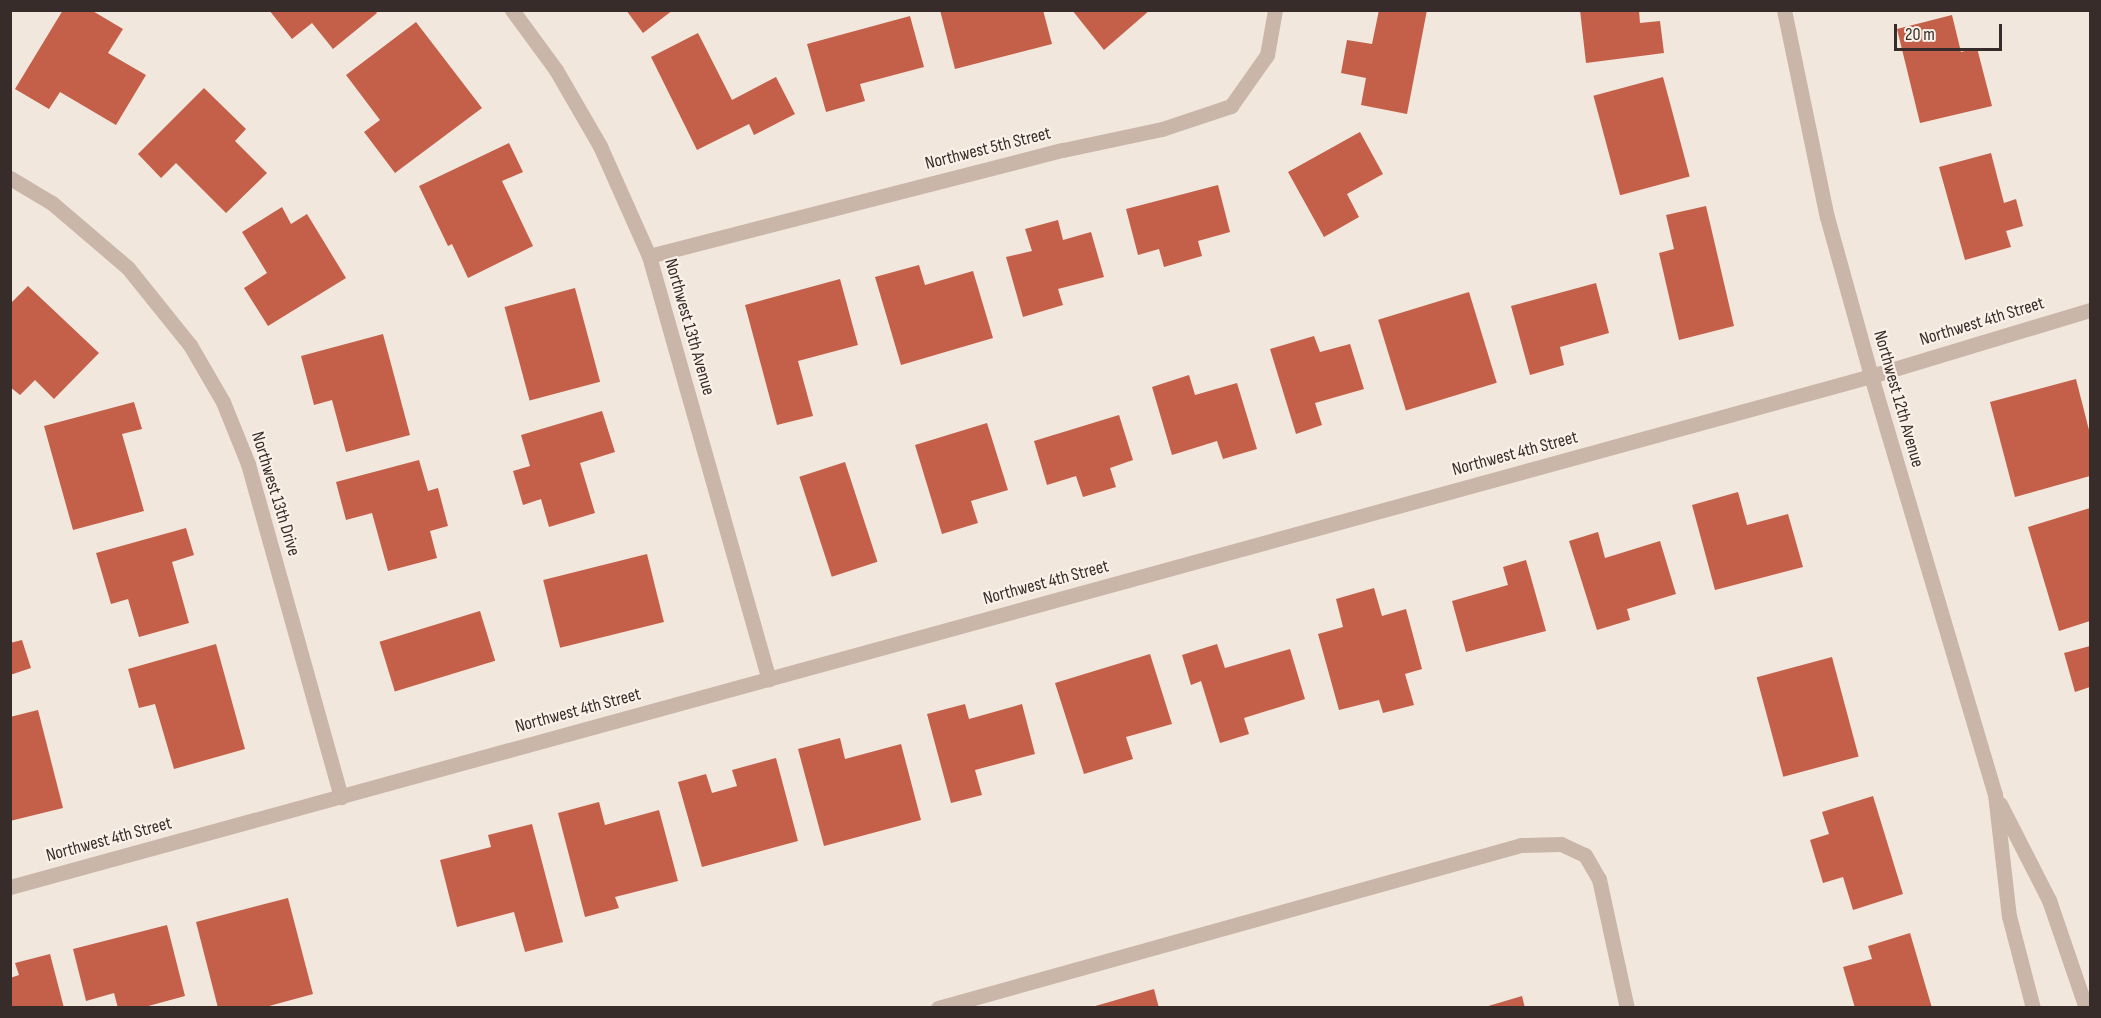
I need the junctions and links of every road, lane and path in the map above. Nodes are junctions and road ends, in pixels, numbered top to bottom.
1 (512, 10) edge
2 (1275, 10) edge
3 (1784, 10) edge
4 (10, 178) edge
5 (649, 256) junction
6 (2091, 310) edge
7 (1871, 376) junction
8 (769, 679) junction
9 (1995, 794) junction
10 (341, 797) junction
11 (10, 887) edge
12 (938, 1008) edge
13 (1627, 1008) edge
14 (2033, 1008) edge
15 (2086, 1008) edge

1 - 5 street, Northwest 13th Avenue
2 - 5 street, Northwest 5th Street
3 - 7 street, Northwest 12th Avenue
4 - 10 street, Northwest 13th Drive
5 - 8 street, Northwest 13th Avenue
6 - 7 street, Northwest 4th Street
7 - 8 street, Northwest 4th Street
7 - 9 street, Northwest 12th Avenue
8 - 10 street, Northwest 4th Street
9 - 14 street, Northwest 12th Avenue
9 - 15 street, Northwest 12th Avenue
10 - 11 street, Northwest 4th Street
12 - 13 street

